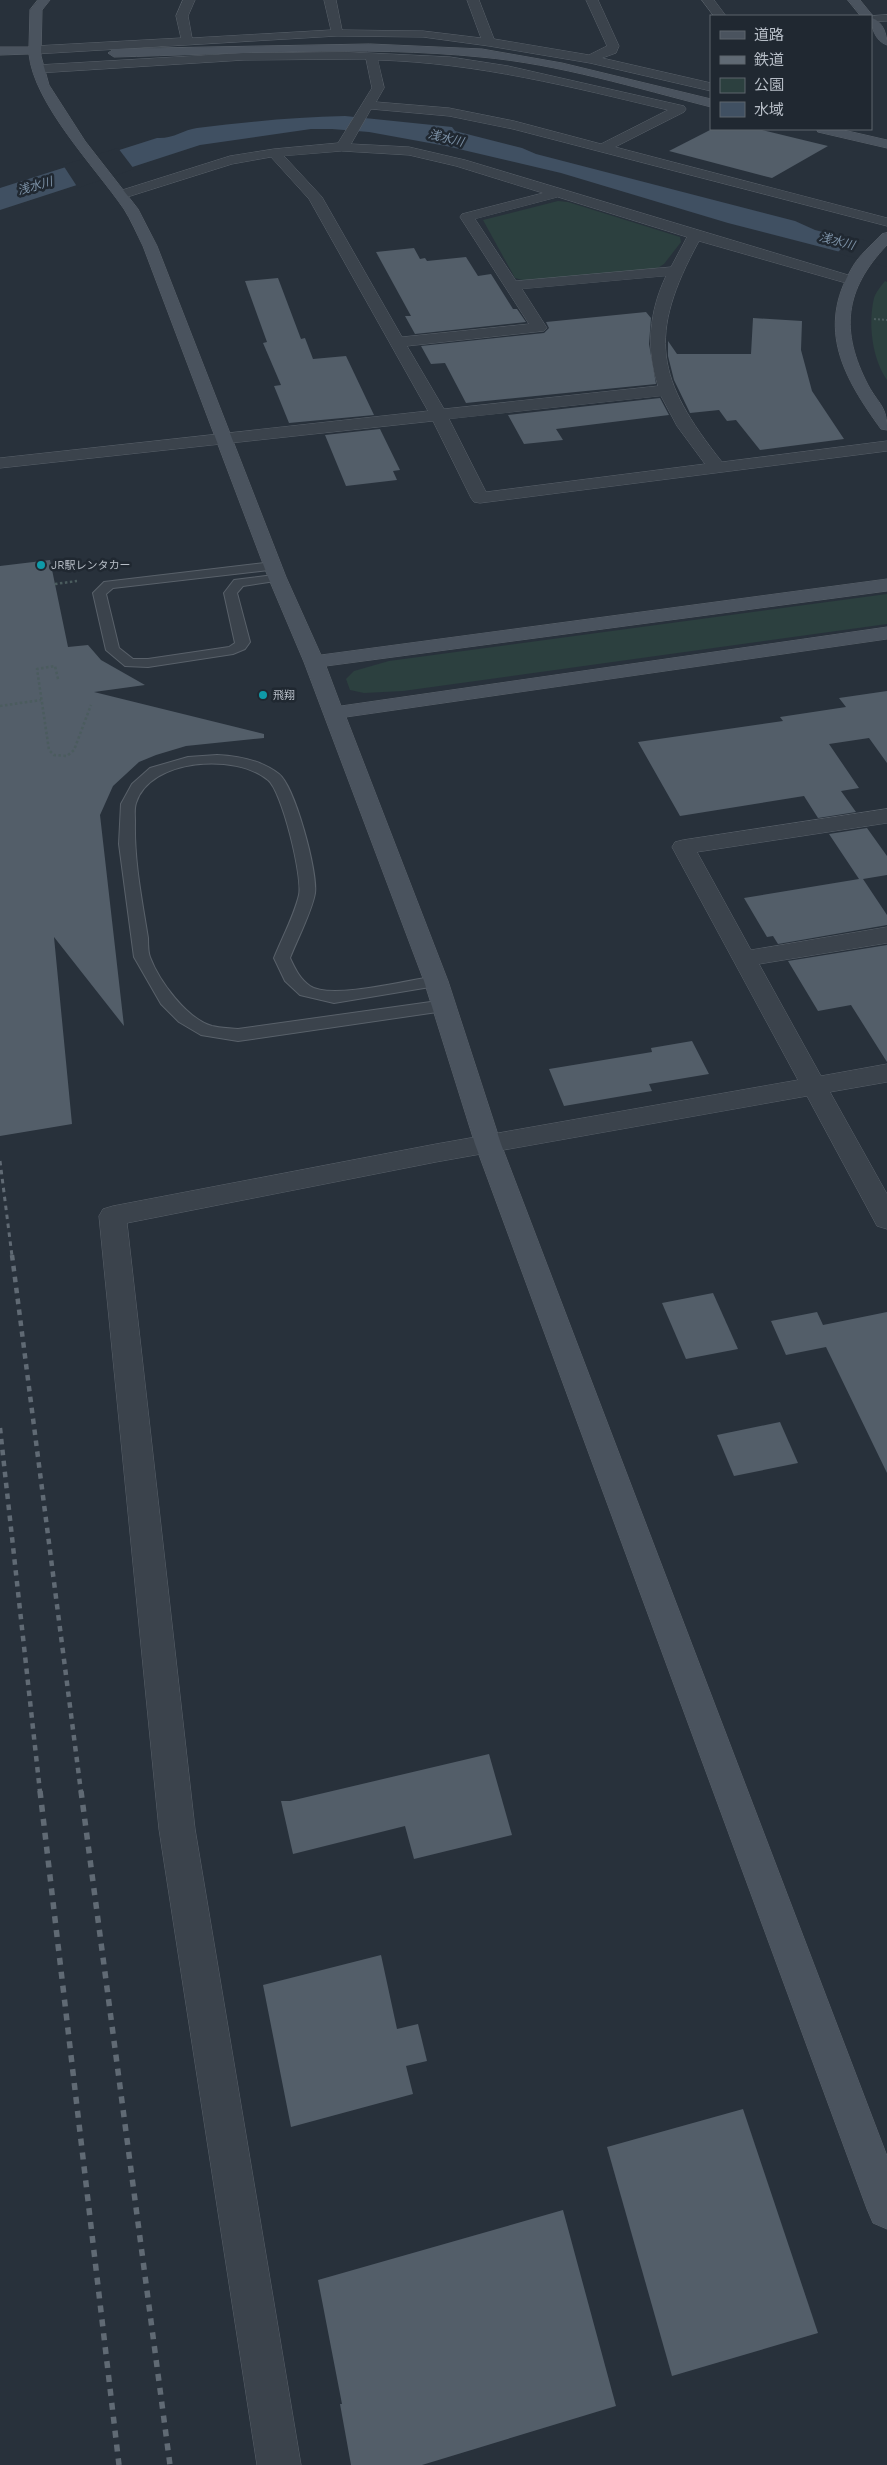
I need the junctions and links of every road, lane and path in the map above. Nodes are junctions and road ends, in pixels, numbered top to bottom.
1 (44, 0) edge
2 (189, 0) edge
3 (330, 0) edge
4 (473, 0) edge
5 (592, 0) edge
6 (708, 0) edge
7 (854, 0) edge
8 (719, 15) edge
9 (866, 15) edge
10 (887, 18) edge
11 (872, 20) edge
12 (872, 21) edge
13 (337, 33) junction
14 (187, 40) junction
15 (887, 41) edge
16 (489, 42) junction
17 (35, 50) junction
18 (0, 51) edge
19 (114, 54) dead end
20 (371, 56) junction
21 (590, 59) junction
22 (38, 69) junction
23 (710, 88) edge
24 (710, 103) edge
25 (365, 109) junction
26 (827, 130) edge
27 (345, 142) junction
28 (887, 144) edge
29 (603, 148) junction
30 (274, 153) junction
31 (116, 189) junction
32 (560, 193) junction
33 (887, 222) edge
34 (695, 235) junction
35 (887, 237) edge
36 (674, 271) junction
37 (856, 274) junction
38 (510, 286) junction
39 (868, 318) dead end
40 (887, 320) edge
41 (398, 342) junction
42 (667, 390) junction
43 (438, 416) junction
44 (887, 425) edge
45 (224, 439) junction
46 (887, 446) edge
47 (0, 463) edge
48 (718, 469) junction
49 (275, 572) junction
50 (887, 585) edge
51 (887, 633) edge
52 (314, 662) junction
53 (58, 679) dead end
54 (42, 700) junction
55 (91, 705) dead end
56 (0, 706) edge
57 (333, 713) junction
58 (887, 816) edge
59 (887, 935) edge
60 (743, 959) junction
61 (441, 994) junction
62 (887, 1073) edge
63 (812, 1086) junction
64 (488, 1144) junction
65 (887, 1219) edge
66 (887, 2209) edge
67 (279, 2465) edge

1 - 17 street
2 - 14 street
3 - 13 street
4 - 16 street
5 - 21 street
6 - 8 street
7 - 9 street
10 - 11 street
12 - 15 street
13 - 14 street
13 - 16 street
14 - 17 street
16 - 21 street
17 - 18 street
17 - 22 street
19 - 24 street
20 - 22 street
20 - 25 street
20 - 29 street
21 - 23 street
22 - 31 street
25 - 27 street
25 - 29 street
26 - 28 street
27 - 30 street
27 - 32 street
29 - 33 street
30 - 31 street
30 - 41 street
31 - 45 street
32 - 34 street
32 - 38 street
34 - 36 street
34 - 37 street
35 - 37 street
36 - 38 street
36 - 42 street
37 - 44 street
38 - 41 street
39 - 40 path
41 - 43 street
42 - 43 street
42 - 48 street
43 - 45 street
43 - 48 street
45 - 47 street
45 - 49 street
46 - 48 street
49 - 49 lane
49 - 52 street
50 - 52 street
51 - 57 street
52 - 57 street
53 - 54 path
54 - 55 path
54 - 56 path
57 - 61 street
58 - 60 street
59 - 60 street
60 - 63 street
61 - 61 lane
61 - 64 street
62 - 63 street
63 - 64 street
63 - 65 street
64 - 66 street
64 - 67 street

